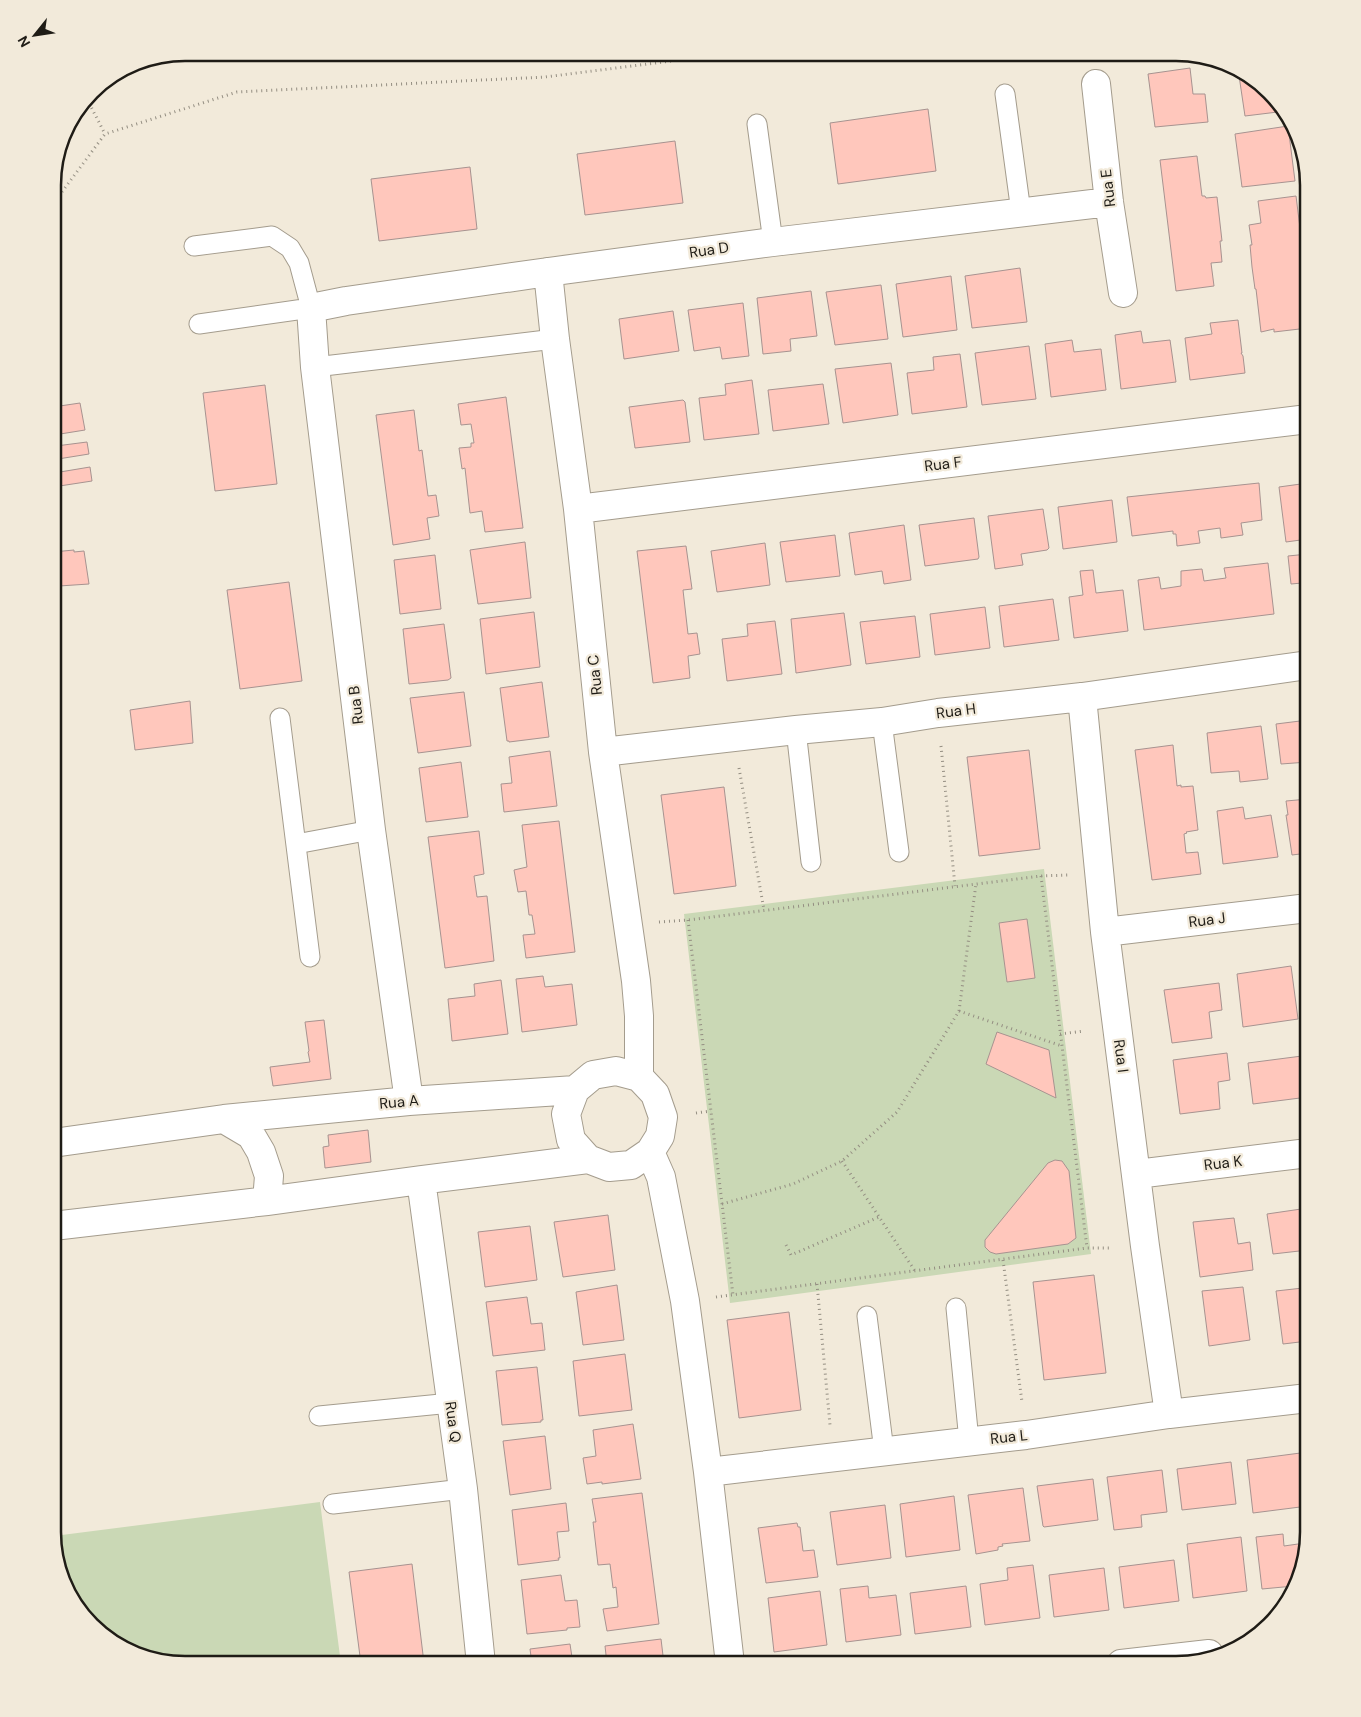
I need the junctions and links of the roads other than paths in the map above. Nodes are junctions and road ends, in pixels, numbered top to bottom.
1 (1096, 84) dead end
2 (1005, 94) dead end
3 (757, 124) dead end
4 (1109, 202) junction
5 (1021, 212) junction
6 (773, 242) junction
7 (194, 246) dead end
8 (548, 272) junction
9 (1123, 293) dead end
10 (311, 308) junction
11 (199, 324) dead end
12 (555, 339) junction
13 (316, 367) junction
14 (1300, 420) edge
15 (578, 509) junction
16 (1300, 666) edge
17 (1082, 697) junction
18 (280, 718) dead end
19 (882, 722) junction
20 (796, 730) junction
21 (603, 752) junction
22 (370, 830) junction
23 (296, 844) junction
24 (899, 852) dead end
25 (811, 862) dead end
26 (1300, 909) edge
27 (1105, 932) junction
28 (310, 957) dead end
29 (639, 1077) junction
30 (575, 1090) junction
31 (409, 1101) junction
32 (224, 1120) junction
33 (61, 1142) edge
34 (650, 1152) junction
35 (1300, 1154) edge
36 (588, 1159) junction
37 (1137, 1174) junction
38 (421, 1180) junction
39 (267, 1202) junction
40 (61, 1225) edge
41 (956, 1308) dead end
42 (867, 1316) dead end
43 (1300, 1399) edge
44 (451, 1403) junction
45 (1169, 1414) junction
46 (319, 1416) dead end
47 (969, 1441) junction
48 (884, 1451) junction
49 (708, 1472) junction
50 (463, 1489) junction
51 (333, 1504) dead end
52 (480, 1656) edge
53 (729, 1656) edge

1 - 4 street, Rua E
2 - 5 lane
3 - 6 lane
4 - 5 street, Rua D
4 - 9 street, Rua E
5 - 6 street, Rua D
6 - 8 street, Rua D
7 - 10 lane
8 - 10 street, Rua D
8 - 12 street, Rua C
10 - 11 lane
10 - 13 street, Rua B
12 - 13 lane
12 - 15 street, Rua C
13 - 22 street, Rua B
14 - 15 street, Rua F
15 - 21 street, Rua C
16 - 17 street, Rua H
17 - 19 street, Rua H
17 - 27 street, Rua I
18 - 23 lane
19 - 20 street, Rua H
19 - 24 lane
20 - 21 street, Rua H
20 - 25 lane
21 - 29 street, Rua C
22 - 23 lane
22 - 31 street, Rua B
23 - 28 lane
26 - 27 street, Rua J
27 - 37 street, Rua I
29 - 30 street
29 - 34 street
30 - 31 street, Rua A
30 - 36 street
31 - 32 street, Rua A
32 - 33 street, Rua A
32 - 39 street
34 - 36 street
34 - 49 street
35 - 37 street, Rua K
36 - 38 street
37 - 45 street, Rua I
38 - 39 street
38 - 44 street, Rua Q
39 - 40 street
41 - 47 lane
42 - 48 lane
43 - 45 street, Rua L
44 - 46 lane
44 - 50 street, Rua Q
45 - 47 street, Rua L
47 - 48 street, Rua L
48 - 49 street, Rua L
49 - 53 street
50 - 51 lane
50 - 52 street, Rua Q

